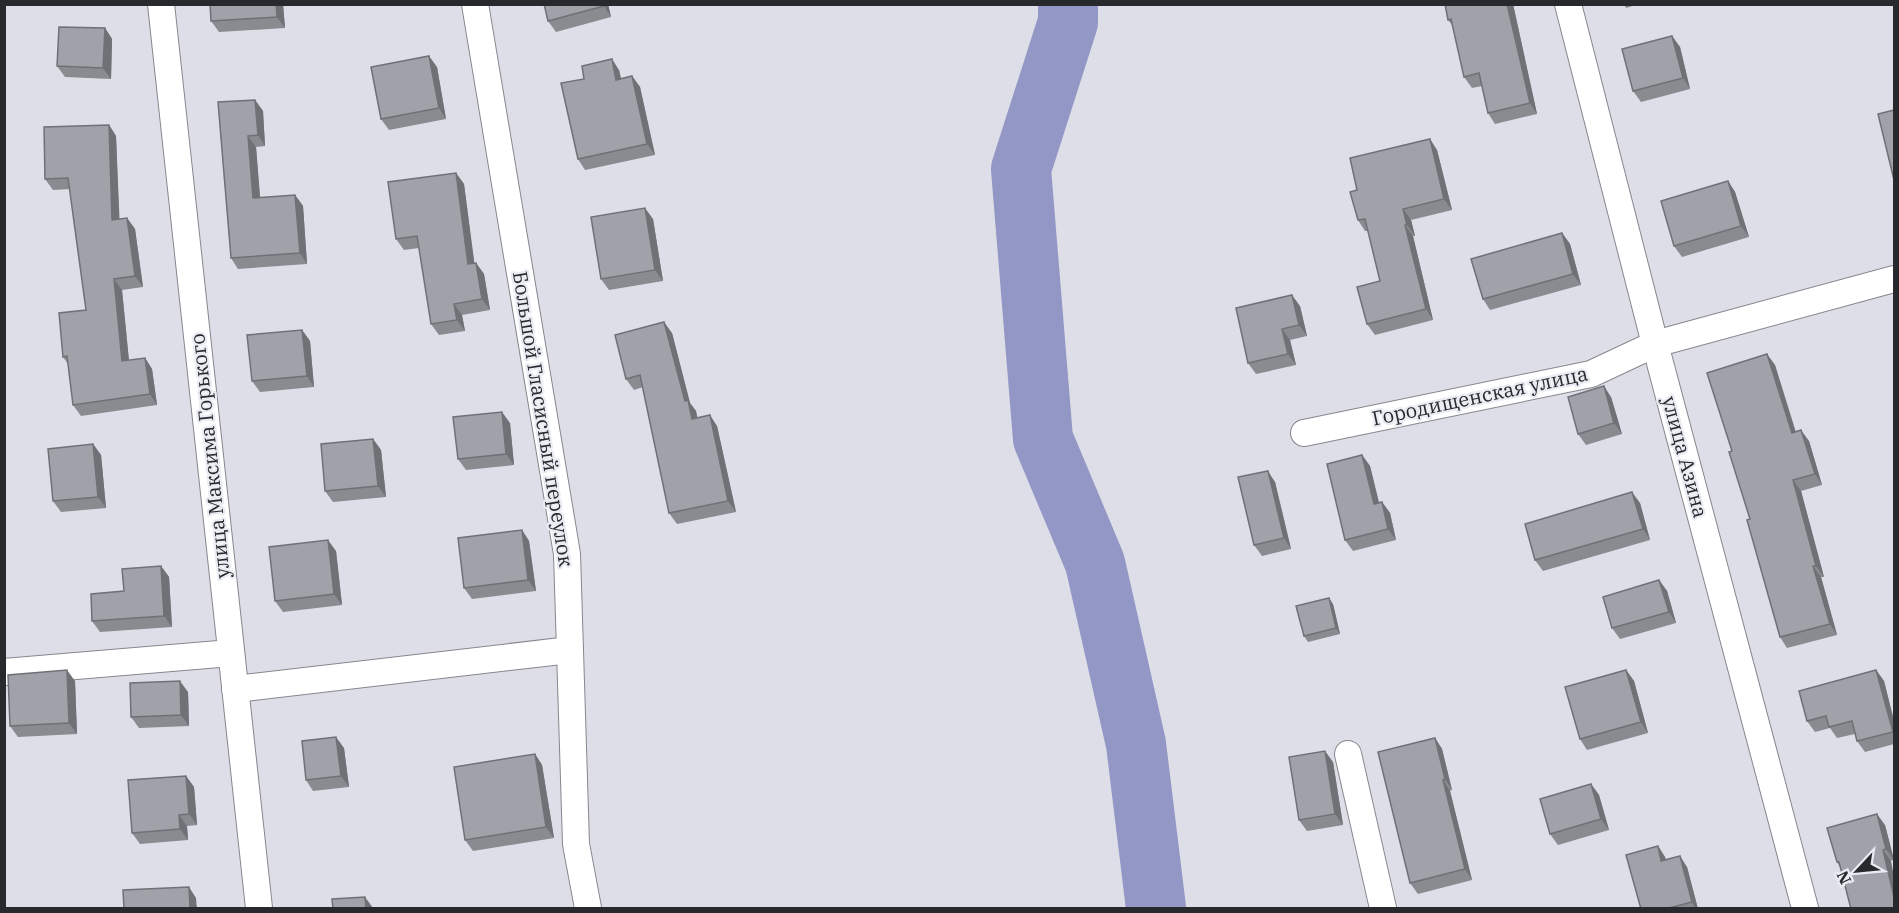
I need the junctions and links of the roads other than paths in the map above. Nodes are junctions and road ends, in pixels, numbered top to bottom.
1 (161, 4) edge
2 (475, 4) edge
3 (1568, 4) edge
4 (1894, 279) edge
5 (1655, 344) junction
6 (1304, 433) dead end
7 (570, 650) junction
8 (231, 653) junction
9 (4, 672) edge
10 (235, 689) junction
11 (1348, 754) dead end
12 (259, 909) edge
13 (588, 909) edge
14 (1383, 909) edge
15 (1805, 909) edge

1 - 8 street, улица Максима Горького
2 - 7 street, Большой Гласисный переулок
3 - 5 street, улица Азина
4 - 5 street, Городищенская улица
5 - 6 street, Городищенская улица
5 - 15 street, улица Азина
7 - 10 street
7 - 13 street, Большой Гласисный переулок
8 - 9 street
8 - 10 street, улица Максима Горького
10 - 12 street, улица Максима Горького
11 - 14 street

